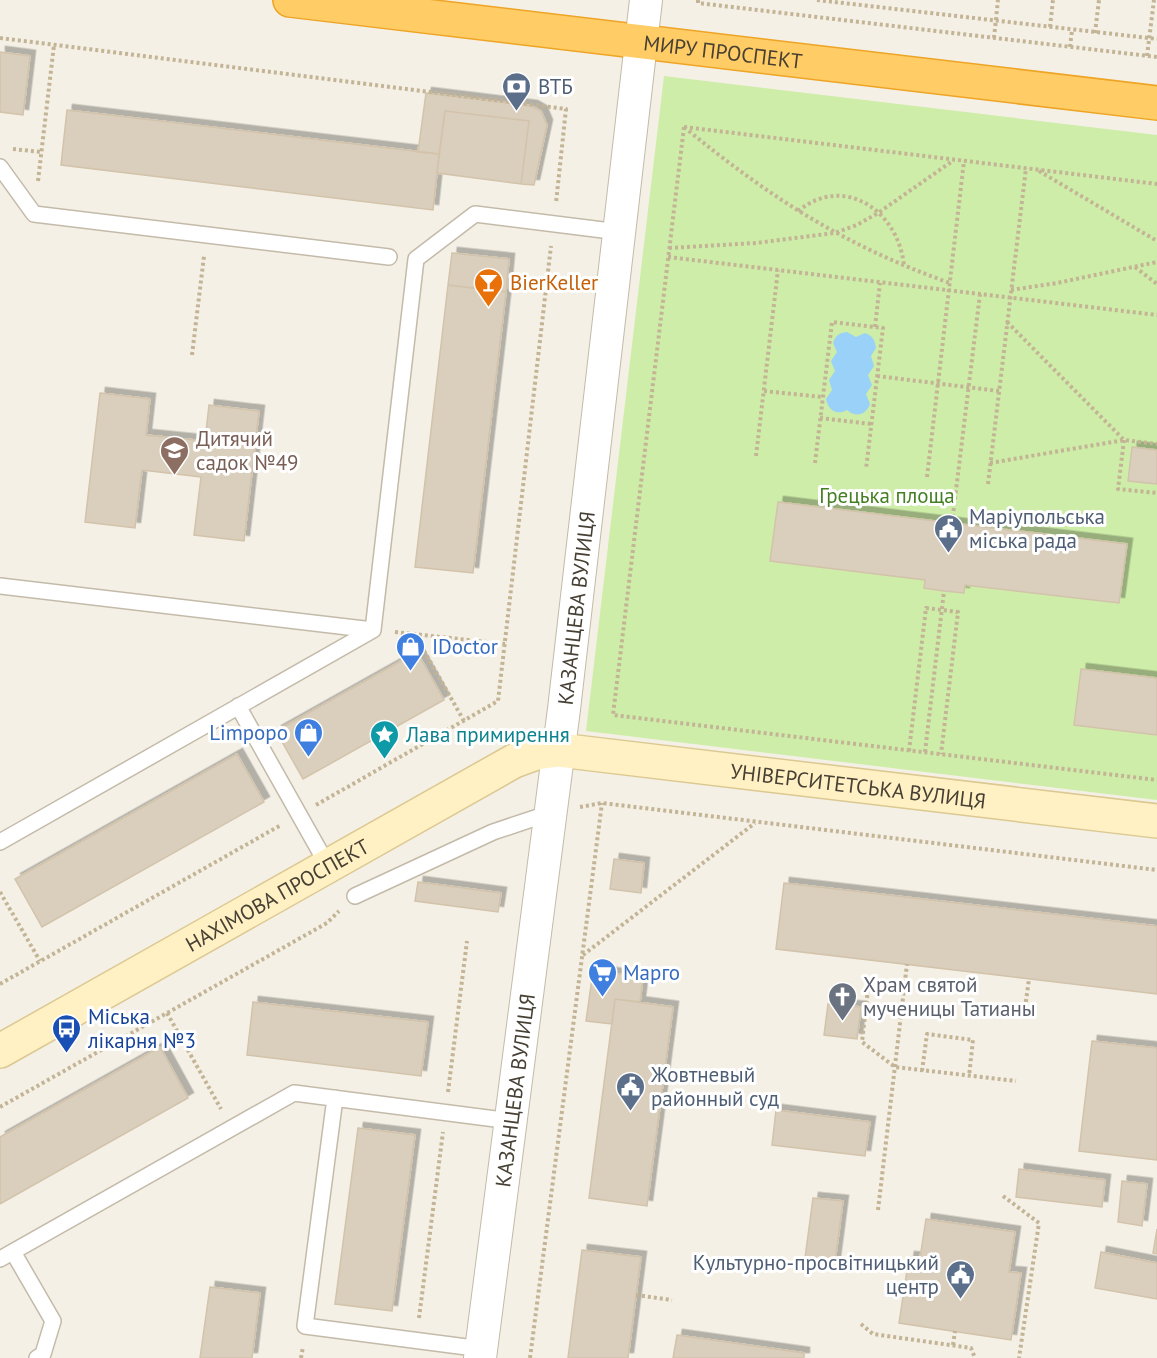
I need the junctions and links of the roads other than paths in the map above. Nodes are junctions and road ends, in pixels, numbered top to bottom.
1 (290, 0) edge
2 (646, 0) edge
3 (641, 43) junction
4 (1157, 103) edge
5 (0, 167) edge
6 (620, 232) junction
7 (389, 256) dead end
8 (0, 586) edge
9 (373, 630) junction
10 (238, 706) junction
11 (559, 750) junction
12 (550, 813) junction
13 (1157, 821) edge
14 (0, 842) edge
15 (328, 866) junction
16 (355, 896) road end
17 (0, 1051) edge
18 (335, 1098) junction
19 (511, 1121) junction
20 (7, 1255) edge
21 (481, 1353) edge
22 (37, 1358) edge

1 - 3 highway, МИРУ ПРОСПЕКТ
2 - 3 street, КАЗАНЦЕВА ВУЛИЦЯ
3 - 4 highway, МИРУ ПРОСПЕКТ
3 - 6 street, КАЗАНЦЕВА ВУЛИЦЯ
5 - 7 lane
6 - 9 lane
6 - 11 street, КАЗАНЦЕВА ВУЛИЦЯ
8 - 9 lane
9 - 10 lane
10 - 14 lane
10 - 15 lane
11 - 12 street, КАЗАНЦЕВА ВУЛИЦЯ
11 - 13 main road, УНІВЕРСИТЕТСЬКА ВУЛИЦЯ
11 - 15 main road, НАХІМОВА ПРОСПЕКТ
12 - 16 lane
12 - 19 street, КАЗАНЦЕВА ВУЛИЦЯ
15 - 17 main road, НАХІМОВА ПРОСПЕКТ
18 - 19 lane
18 - 20 lane
18 - 21 lane
19 - 21 street, КАЗАНЦЕВА ВУЛИЦЯ
20 - 22 lane

